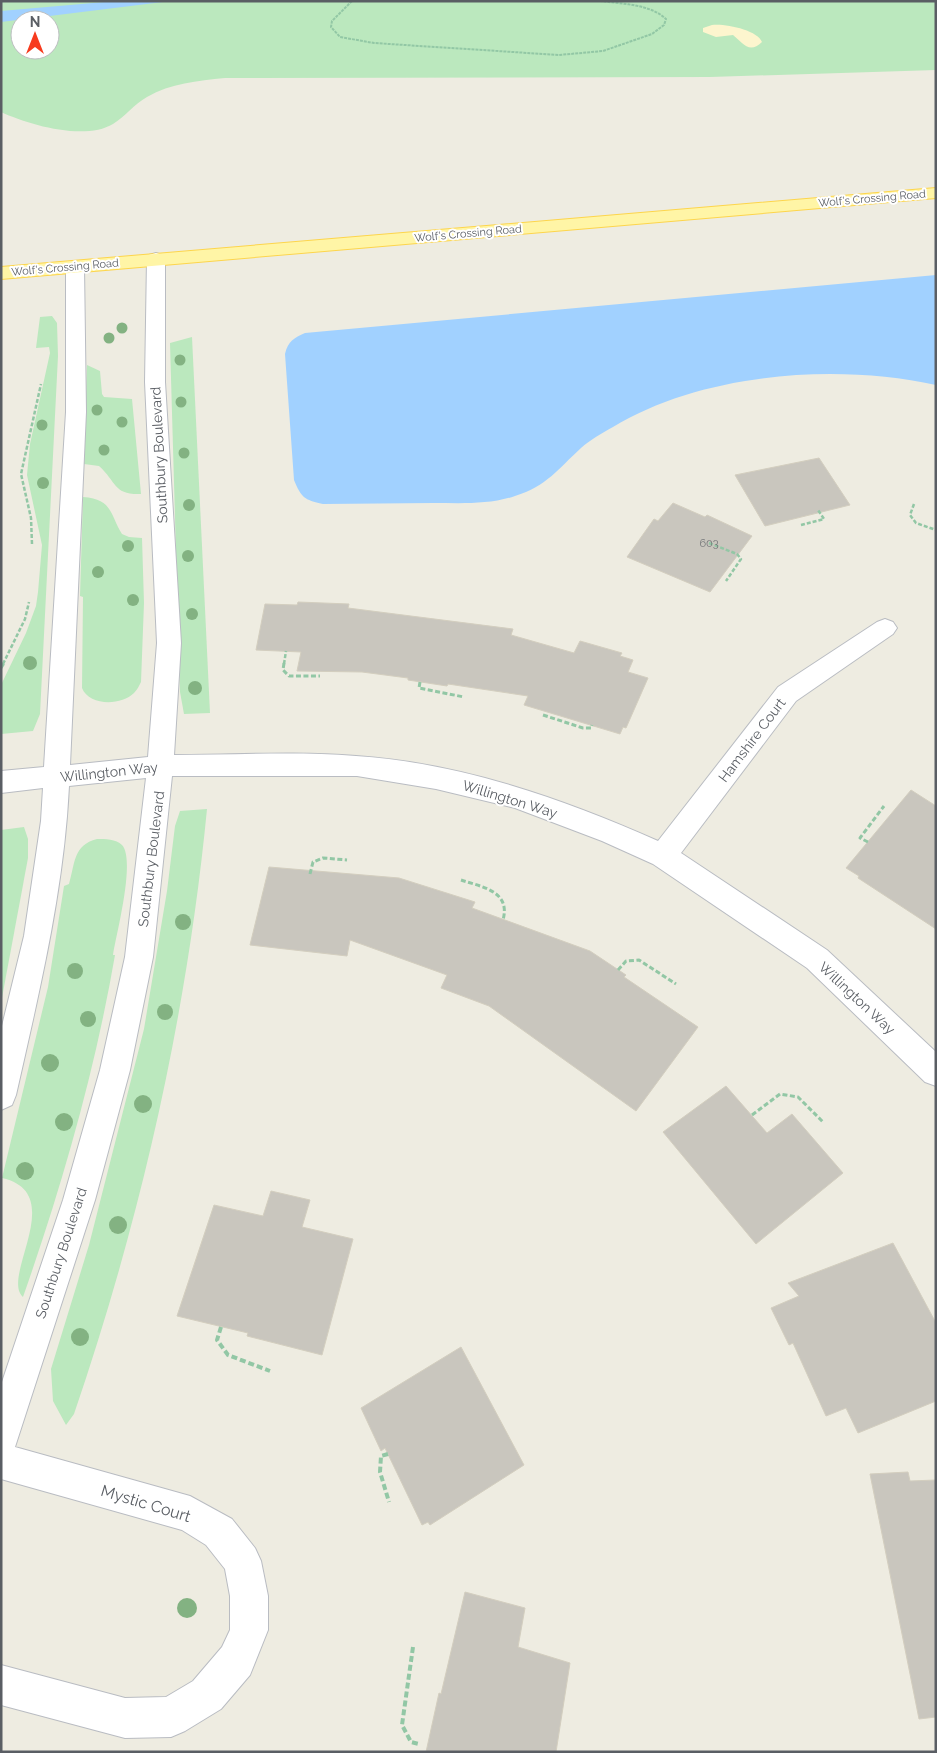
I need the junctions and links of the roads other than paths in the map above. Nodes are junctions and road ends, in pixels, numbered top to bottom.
1 (936, 193) edge
2 (156, 259) junction
3 (75, 266) junction
4 (1, 273) edge
5 (885, 628) dead end
6 (161, 766) junction
7 (57, 777) junction
8 (1, 782) edge
9 (663, 856) junction
10 (936, 1072) edge
11 (1, 1096) edge
12 (1, 1439) edge
13 (1, 1461) edge
14 (1, 1685) edge

1 - 2 main road, Wolf's Crossing Road
2 - 3 main road, Wolf's Crossing Road
2 - 6 street, Southbury Boulevard
3 - 4 main road, Wolf's Crossing Road
3 - 7 street
5 - 9 street, Hamshire Court
6 - 7 street, Willington Way
6 - 9 street, Willington Way
6 - 12 street, Southbury Boulevard
7 - 8 street, Willington Way
7 - 11 street
9 - 10 street, Willington Way
13 - 14 street, Mystic Court

